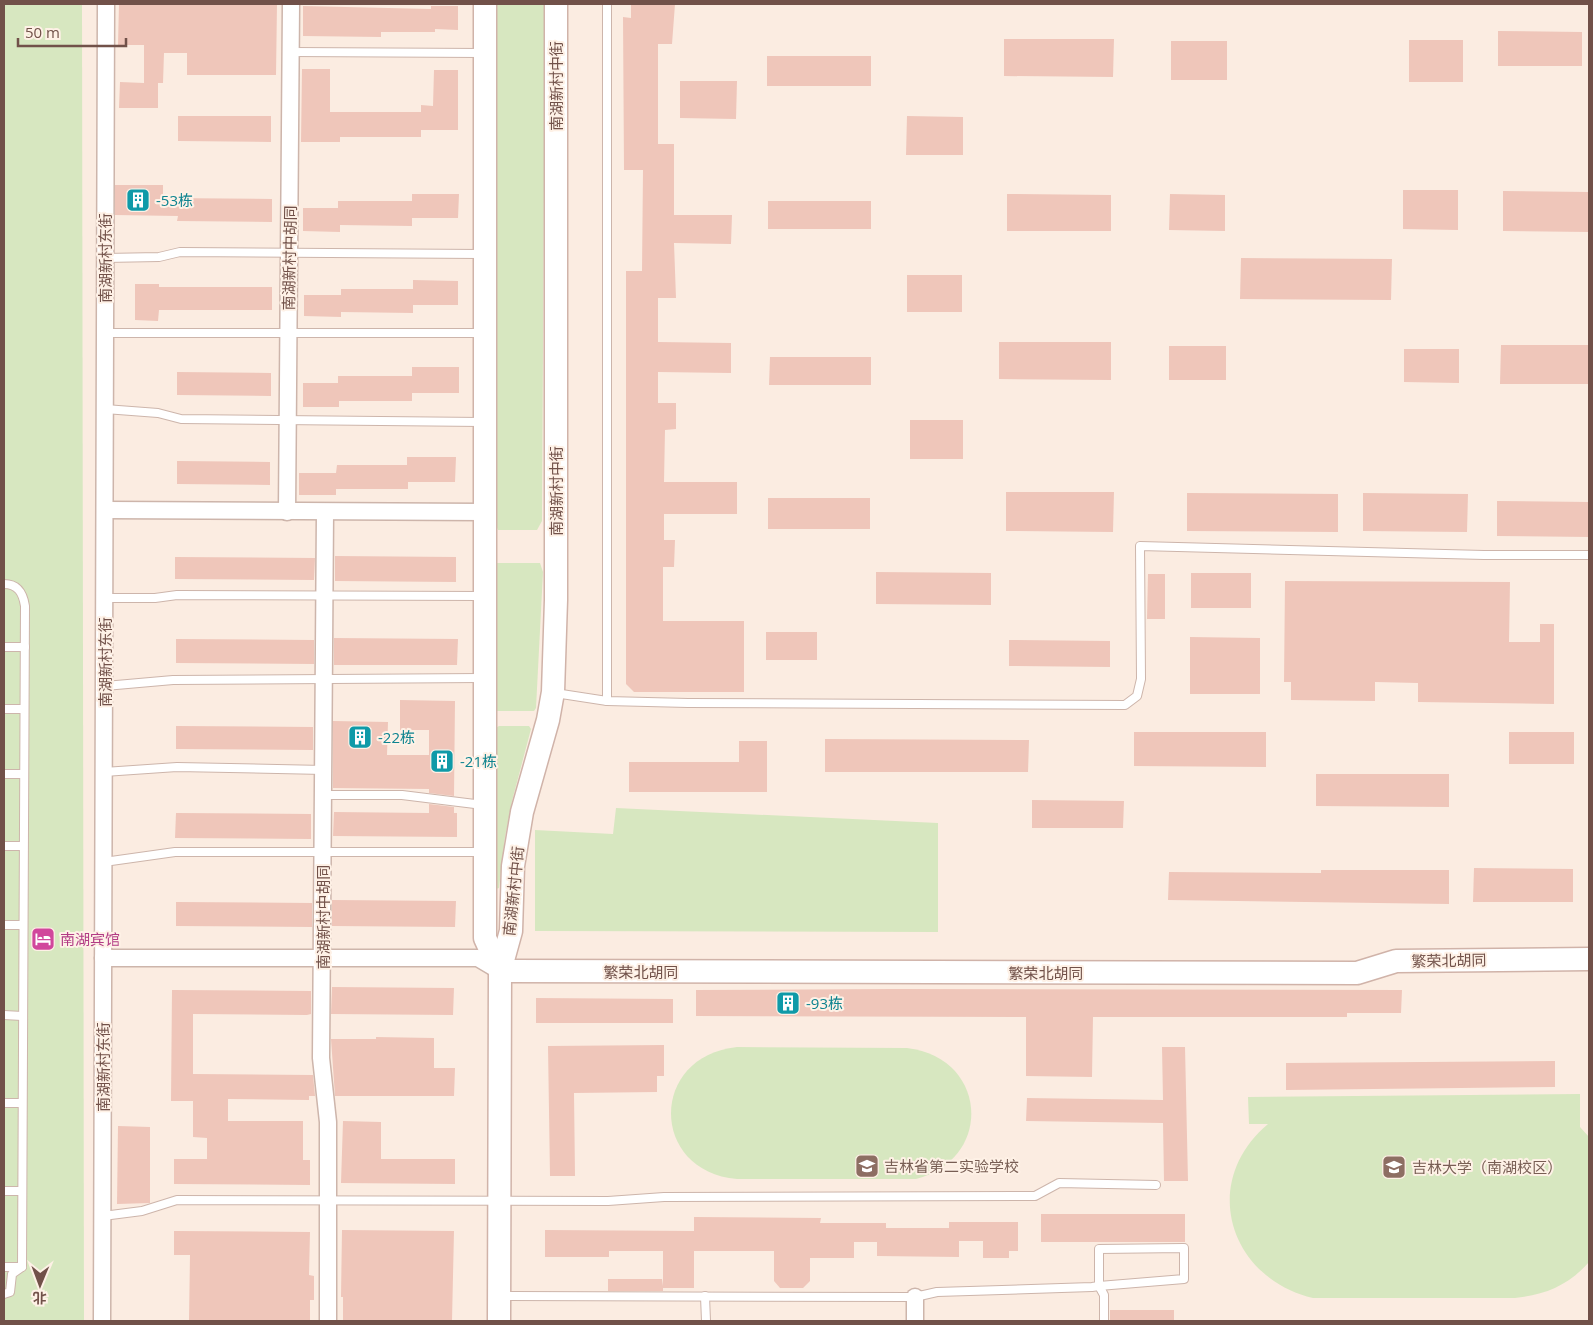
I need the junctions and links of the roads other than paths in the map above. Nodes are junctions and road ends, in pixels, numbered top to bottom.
1 (106, 4) edge
2 (291, 4) edge
3 (485, 4) edge
4 (556, 4) edge
5 (607, 4) edge
6 (291, 52) junction
7 (485, 53) junction
8 (289, 253) junction
9 (484, 254) junction
10 (105, 258) junction
11 (288, 333) junction
12 (484, 333) junction
13 (104, 334) junction
14 (105, 410) junction
15 (288, 421) junction
16 (484, 422) junction
17 (106, 510) junction
18 (287, 512) junction
19 (325, 512) junction
20 (484, 512) junction
21 (1589, 555) edge
22 (4, 584) edge
23 (324, 595) junction
24 (484, 596) junction
25 (106, 598) junction
26 (4, 647) edge
27 (25, 647) junction
28 (324, 678) junction
29 (484, 678) junction
30 (105, 686) junction
31 (553, 692) junction
32 (607, 701) junction
33 (4, 709) edge
34 (24, 709) junction
35 (324, 770) junction
36 (104, 772) junction
37 (4, 774) edge
38 (23, 774) junction
39 (324, 795) junction
40 (485, 805) junction
41 (4, 846) edge
42 (23, 846) junction
43 (324, 852) junction
44 (485, 852) junction
45 (104, 862) junction
46 (4, 925) edge
47 (22, 926) junction
48 (103, 958) junction
49 (323, 958) junction
50 (1589, 958) edge
51 (500, 971) junction
52 (4, 1015) edge
53 (22, 1016) junction
54 (4, 1103) edge
55 (21, 1103) junction
56 (1156, 1185) dead end
57 (4, 1191) edge
58 (21, 1191) junction
59 (499, 1200) junction
60 (328, 1201) junction
61 (102, 1216) junction
62 (4, 1266) edge
63 (22, 1267) junction
64 (1099, 1286) junction
65 (4, 1294) edge
66 (499, 1296) junction
67 (705, 1296) junction
68 (915, 1297) junction
69 (102, 1321) edge
70 (328, 1321) edge
71 (499, 1321) edge
72 (706, 1321) edge
73 (916, 1321) edge
74 (1104, 1321) edge

1 - 10 street, 南湖新村东街
2 - 6 street, 南湖新村中胡同
3 - 7 street, 南湖新村中街
4 - 31 street, 南湖新村中街
5 - 32 lane
6 - 7 lane
6 - 8 street, 南湖新村中胡同
7 - 9 street, 南湖新村中街
8 - 9 lane
8 - 10 lane
8 - 11 street, 南湖新村中胡同
9 - 12 street, 南湖新村中街
10 - 13 street, 南湖新村东街
11 - 12 lane
11 - 13 lane
11 - 15 street, 南湖新村中胡同
12 - 16 street, 南湖新村中街
13 - 14 street, 南湖新村东街
14 - 15 lane
14 - 17 street, 南湖新村东街
15 - 16 lane
15 - 18 street, 南湖新村中胡同
16 - 20 street, 南湖新村中街
17 - 18 street
17 - 25 street, 南湖新村东街
18 - 19 street
19 - 20 street
19 - 23 street, 南湖新村中胡同
20 - 24 street, 南湖新村中街
21 - 32 lane
22 - 27 lane
23 - 24 lane
23 - 25 lane
23 - 28 street, 南湖新村中胡同
24 - 29 street, 南湖新村中街
25 - 30 street, 南湖新村东街
26 - 27 lane
27 - 34 lane
28 - 29 lane
28 - 30 lane
28 - 35 street, 南湖新村中胡同
29 - 40 street, 南湖新村中街
30 - 36 street, 南湖新村东街
31 - 32 lane
31 - 51 street, 南湖新村中街
33 - 34 lane
34 - 38 lane
35 - 36 lane
35 - 39 street, 南湖新村中胡同
36 - 45 street, 南湖新村东街
37 - 38 lane
38 - 42 lane
39 - 40 lane
39 - 43 street, 南湖新村中胡同
40 - 44 street, 南湖新村中街
41 - 42 lane
42 - 47 lane
43 - 44 lane
43 - 45 lane
43 - 49 street, 南湖新村中胡同
44 - 51 street, 南湖新村中街
45 - 48 street, 南湖新村东街
46 - 47 lane
47 - 53 lane
48 - 49 street
48 - 61 street, 南湖新村东街
49 - 51 street
49 - 60 street, 南湖新村中胡同
50 - 51 street, 繁荣北胡同
51 - 59 street, 南湖新村中街
52 - 53 lane
53 - 55 lane
54 - 55 lane
55 - 58 lane
56 - 59 lane
57 - 58 lane
58 - 63 lane
59 - 60 lane
59 - 66 street, 南湖新村中街
60 - 61 lane
60 - 70 street, 南湖新村中胡同
61 - 69 street, 南湖新村东街
62 - 63 lane
63 - 65 lane
64 - 64 lane
64 - 68 lane
64 - 74 lane
66 - 67 lane
66 - 71 street, 南湖新村中街
67 - 68 lane
67 - 72 lane
68 - 73 street

